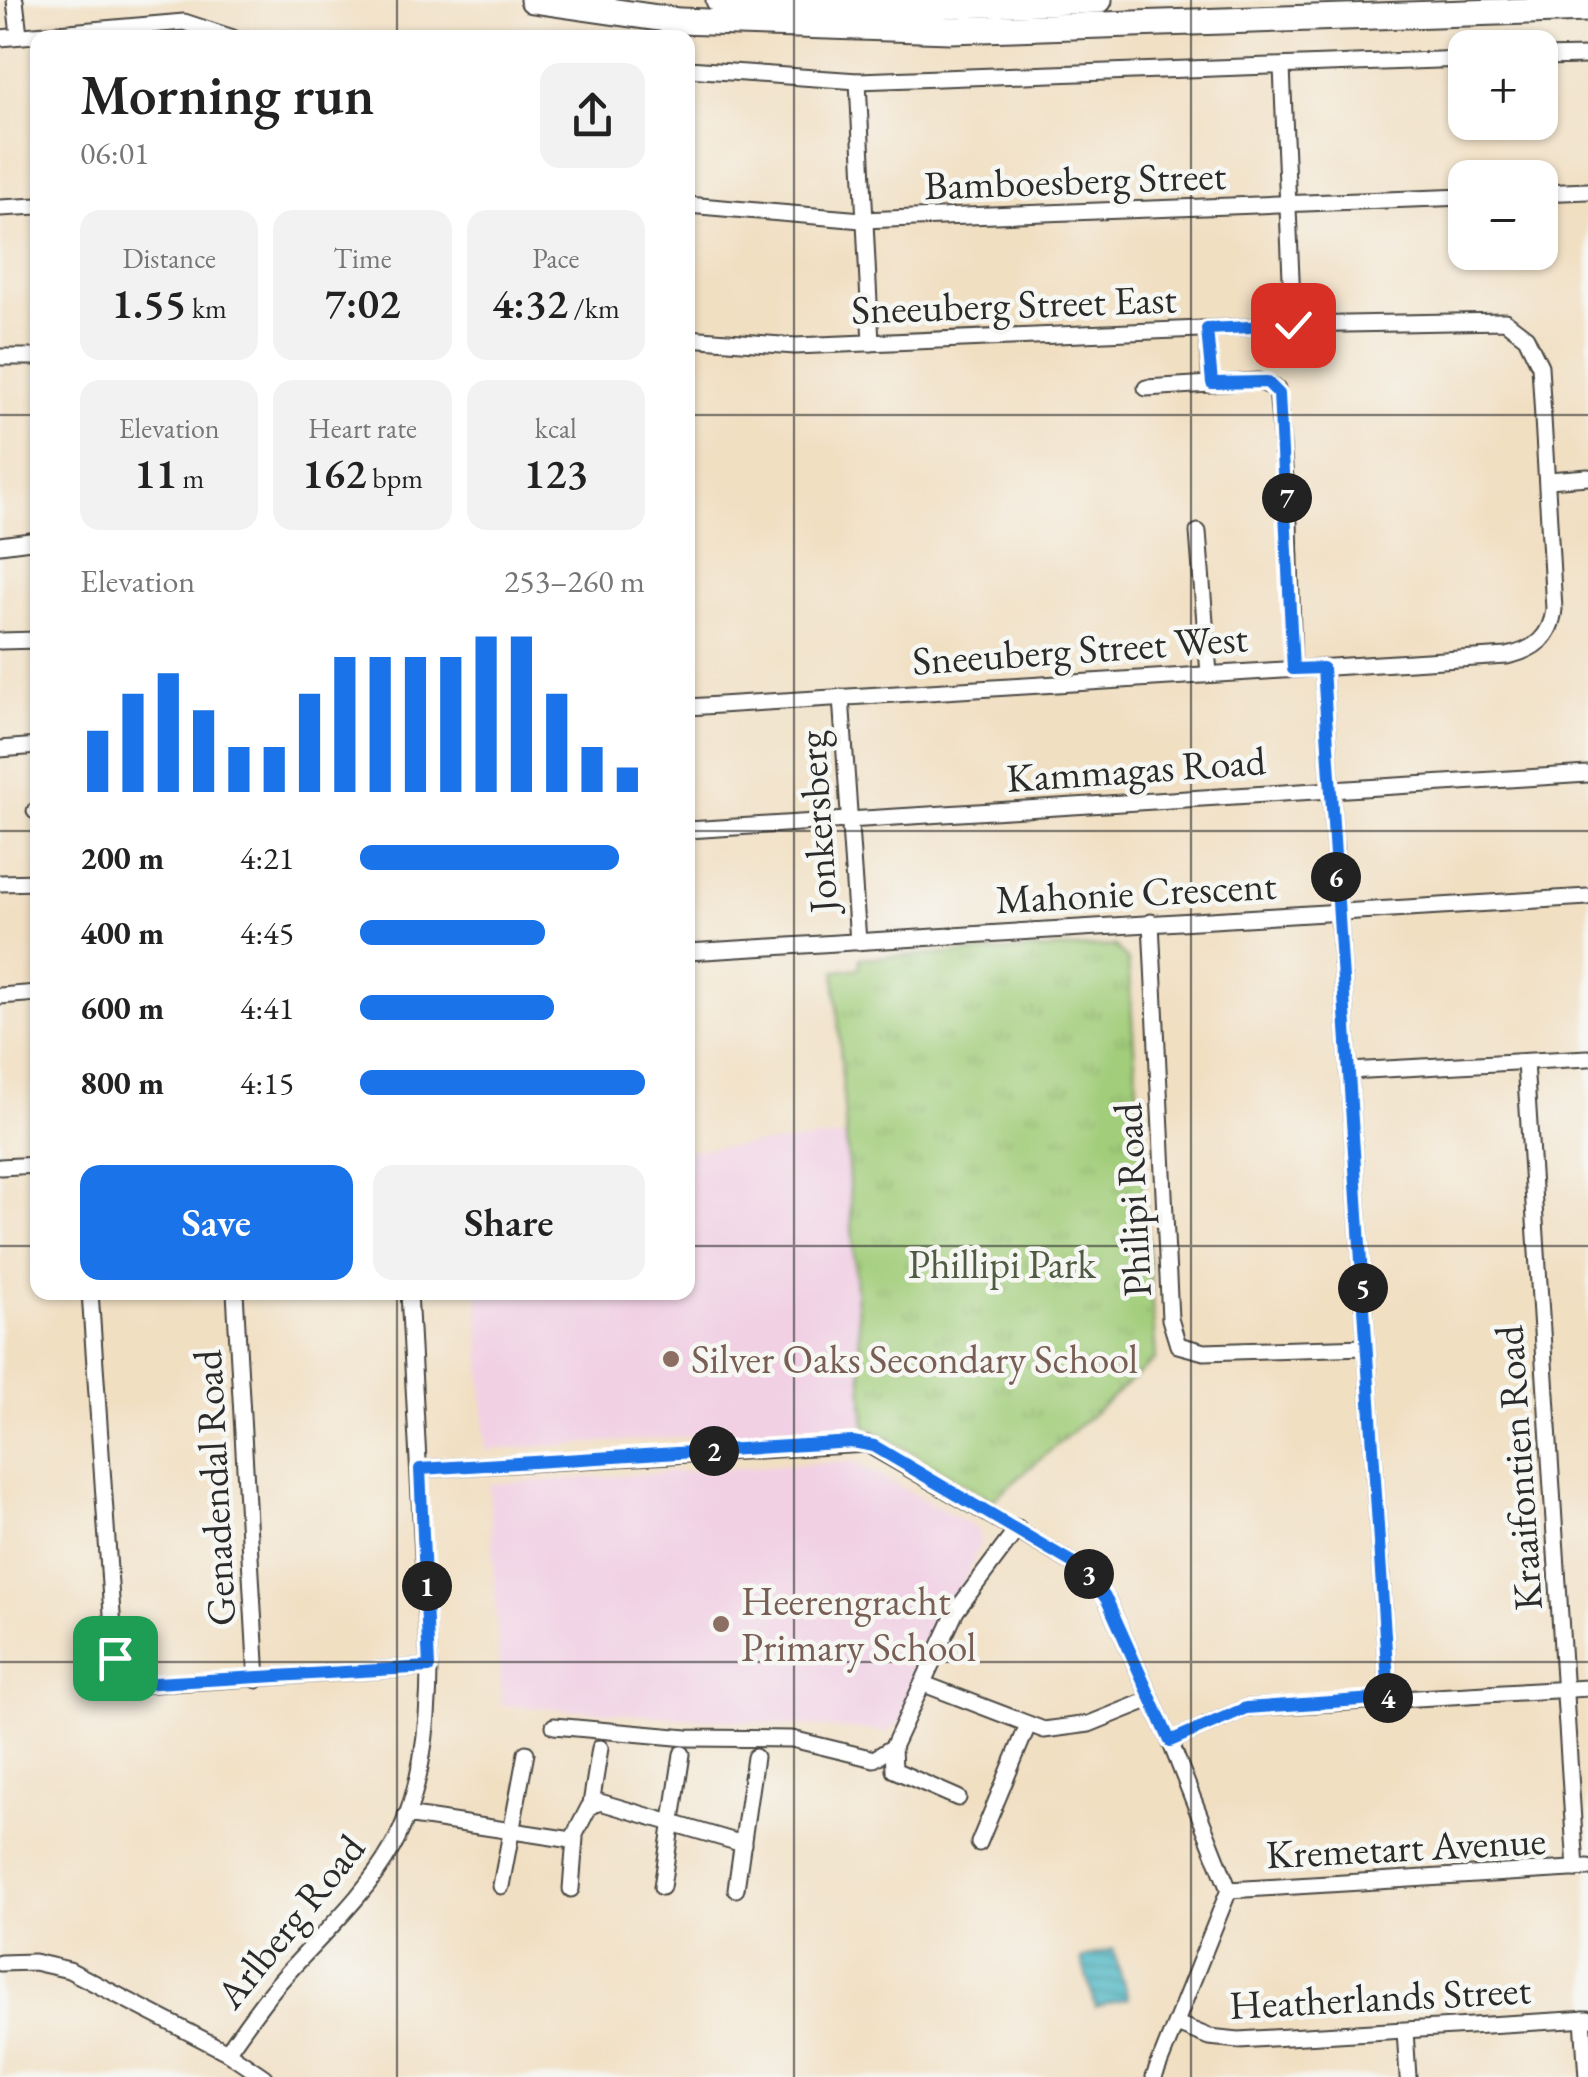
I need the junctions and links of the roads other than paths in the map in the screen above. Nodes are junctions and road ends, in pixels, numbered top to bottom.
1 (15, 0) edge
2 (533, 0) edge
3 (719, 0) edge
4 (1099, 0) edge
5 (1588, 9) edge
6 (90, 30) edge
7 (209, 30) edge
8 (30, 35) edge
9 (20, 36) junction
10 (0, 38) edge
11 (1588, 56) edge
12 (1558, 57) edge
13 (1448, 60) edge
14 (1282, 67) junction
15 (695, 69) edge
16 (858, 80) junction
17 (1588, 192) edge
18 (1558, 193) edge
19 (1448, 198) edge
20 (1288, 204) junction
21 (695, 205) edge
22 (30, 206) edge
23 (0, 208) edge
24 (862, 220) junction
25 (1293, 325) junction
26 (1207, 329) junction
27 (695, 339) edge
28 (871, 343) junction
29 (0, 357) edge
30 (30, 357) edge
31 (1212, 383) junction
32 (1146, 388) dead end
33 (1588, 477) edge
34 (1548, 480) junction
35 (1198, 532) dead end
36 (30, 541) edge
37 (0, 545) edge
38 (30, 640) edge
39 (0, 641) edge
40 (1323, 668) junction
41 (1293, 669) junction
42 (1209, 674) junction
43 (840, 697) junction
44 (695, 707) edge
45 (30, 747) edge
46 (0, 749) edge
47 (1588, 774) edge
48 (1331, 790) junction
49 (851, 820) junction
50 (695, 830) edge
51 (30, 882) edge
52 (0, 883) edge
53 (1588, 896) edge
54 (1338, 913) junction
55 (1151, 922) junction
56 (858, 942) junction
57 (695, 952) edge
58 (30, 994) edge
59 (0, 996) edge
60 (1588, 1058) edge
61 (1525, 1062) junction
62 (1349, 1071) junction
63 (30, 1166) edge
64 (0, 1167) edge
65 (91, 1300) edge
66 (235, 1300) edge
67 (409, 1300) edge
68 (1366, 1347) junction
69 (420, 1469) junction
70 (1018, 1528) junction
71 (429, 1667) junction
72 (257, 1680) junction
73 (924, 1684) junction
74 (1588, 1688) edge
75 (1565, 1690) junction
76 (1151, 1698) junction
77 (1389, 1698) junction
78 (554, 1726) dead end
79 (1028, 1726) junction
80 (1170, 1741) junction
81 (893, 1747) junction
82 (600, 1748) dead end
83 (526, 1753) dead end
84 (682, 1754) dead end
85 (756, 1757) dead end
86 (958, 1798) dead end
87 (592, 1804) junction
88 (406, 1815) junction
89 (672, 1822) junction
90 (511, 1831) junction
91 (575, 1838) junction
92 (979, 1843) dead end
93 (742, 1844) junction
94 (1582, 1869) edge
95 (501, 1886) dead end
96 (662, 1887) dead end
97 (736, 1888) dead end
98 (571, 1890) dead end
99 (1228, 1890) junction
100 (0, 1963) edge
101 (1586, 2019) edge
102 (1178, 2024) junction
103 (1405, 2031) junction
104 (227, 2052) junction
105 (264, 2077) edge
106 (1154, 2077) edge
107 (1408, 2077) edge
108 (1587, 2077) edge

1 - 9 street
2 - 5 main road
3 - 4 main road
6 - 7 street
8 - 9 street
9 - 10 street
11 - 12 street
13 - 14 street
14 - 16 street
14 - 20 street
15 - 16 street
16 - 24 street
17 - 18 street
19 - 20 street, Bamboesberg Street
20 - 24 street, Bamboesberg Street
20 - 25 street
21 - 24 street, Bamboesberg Street
22 - 23 street
24 - 28 street
25 - 26 street, Sneeuberg Street East
25 - 34 street, Sneeuberg Street East
26 - 28 street, Sneeuberg Street East
26 - 31 street
27 - 28 street, Sneeuberg Street East
29 - 30 street
31 - 32 street
31 - 41 street
33 - 34 street
34 - 40 street, Sneeuberg Street West
35 - 42 street
36 - 37 street
38 - 39 street
40 - 41 street, Sneeuberg Street West
40 - 48 street
41 - 42 street, Sneeuberg Street West
42 - 43 street, Sneeuberg Street West
43 - 44 street, Sneeuberg Street West
43 - 49 street, Jonkersberg
45 - 46 street
47 - 48 street, Kammagas Road
48 - 49 street, Kammagas Road
48 - 54 street
49 - 50 street, Kammagas Road
49 - 56 street, Jonkersberg
51 - 52 street
53 - 54 street, Mahonie Crescent
54 - 55 street, Mahonie Crescent
54 - 62 street
55 - 56 street, Mahonie Crescent
55 - 68 street, Philipi Road
56 - 57 street, Mahonie Crescent
58 - 59 street
60 - 61 street
61 - 62 street
61 - 75 street, Kraaifontien Road
62 - 68 street
63 - 64 street
65 - 72 street
66 - 72 street, Genadendal Road
67 - 69 street, Arlberg Road
68 - 77 street
69 - 70 street
69 - 71 street, Arlberg Road
70 - 73 street
70 - 76 street
71 - 72 street
71 - 88 street, Arlberg Road
73 - 79 street
73 - 81 street
74 - 75 street
75 - 77 street
75 - 94 street, Kraaifontien Road
76 - 79 street
76 - 80 street
77 - 80 street
78 - 81 street
79 - 92 street
80 - 99 street
81 - 86 street
82 - 87 street
83 - 90 street
84 - 89 street
85 - 93 street
87 - 89 street
87 - 91 street
88 - 90 street
88 - 104 street, Arlberg Road
89 - 93 street
89 - 96 street
90 - 91 street
90 - 95 street
91 - 98 street
93 - 97 street
94 - 99 street, Kremetart Avenue
99 - 102 street
100 - 104 street
101 - 103 street, Heatherlands Street
101 - 108 street
102 - 103 street, Heatherlands Street
102 - 106 street
103 - 107 street
104 - 105 street

